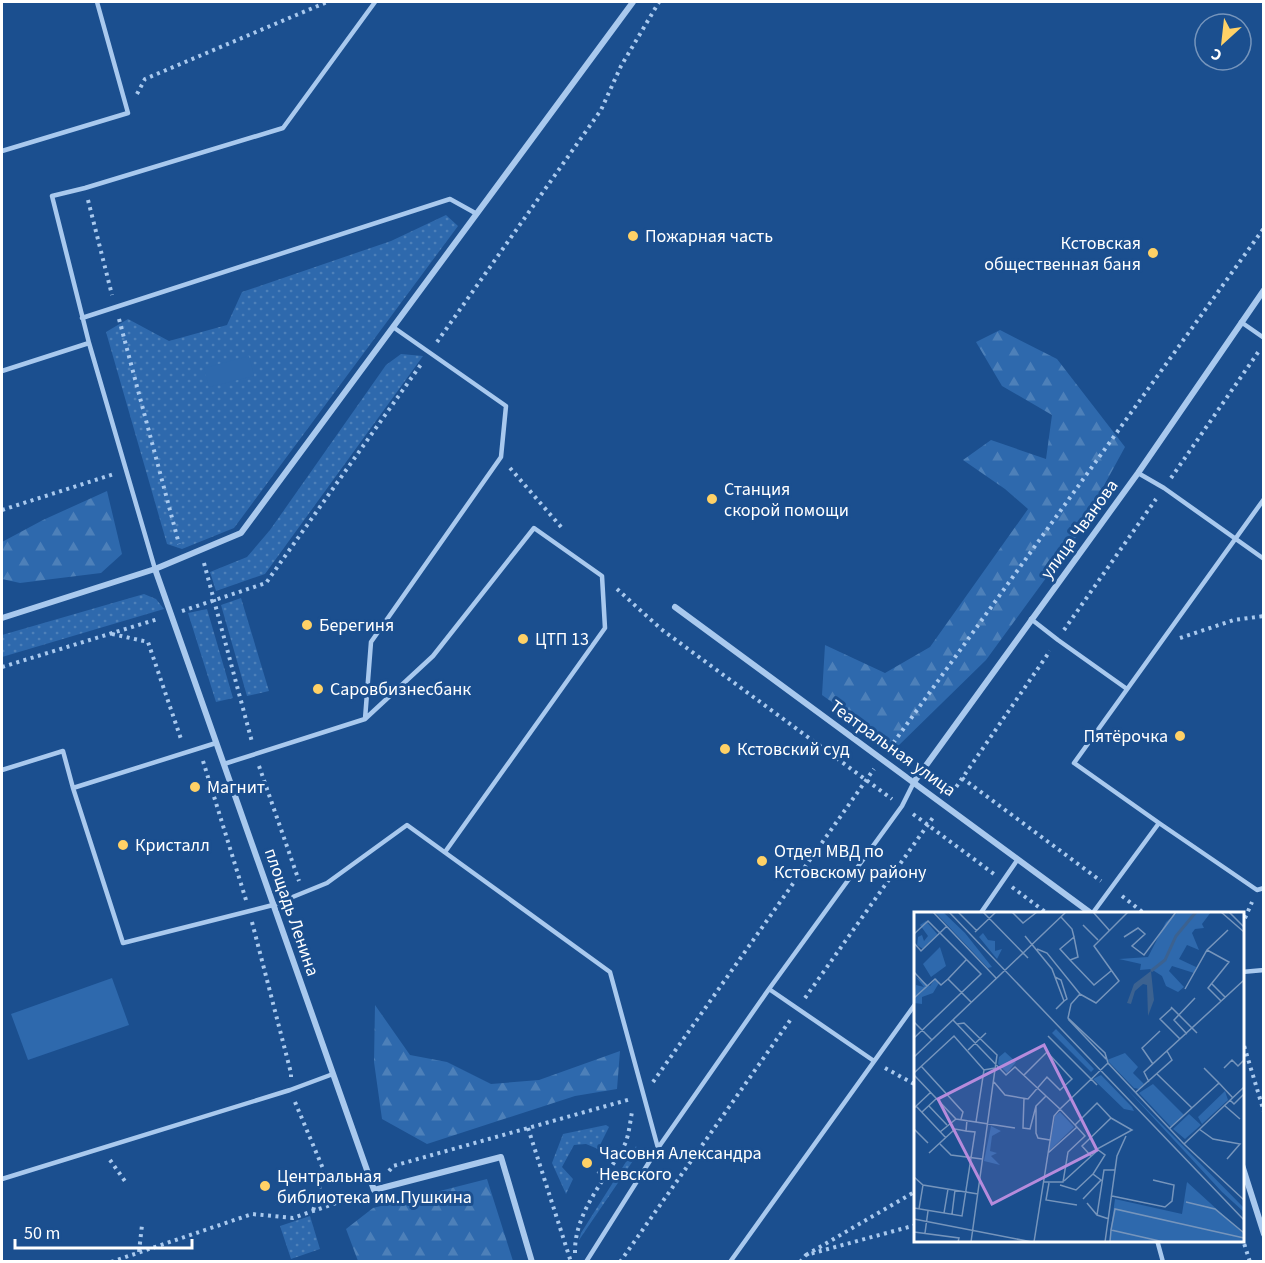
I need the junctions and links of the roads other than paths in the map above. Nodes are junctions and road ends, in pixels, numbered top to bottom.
1 (97, 2) edge
2 (375, 2) edge
3 (633, 2) edge
4 (2, 151) edge
5 (477, 214) junction
6 (1263, 290) edge
7 (82, 318) junction
8 (1241, 322) junction
9 (393, 327) junction
10 (1263, 338) edge
11 (88, 343) junction
12 (2, 371) edge
13 (1138, 473) junction
14 (1263, 499) edge
15 (1234, 539) junction
16 (1263, 560) edge
17 (155, 568) junction
18 (675, 607) dead end
19 (2, 618) edge
20 (1032, 619) junction
21 (1127, 689) junction
22 (365, 719) junction
23 (216, 743) junction
24 (224, 764) junction
25 (2, 770) edge
26 (914, 782) junction
27 (73, 788) junction
28 (1159, 823) junction
29 (444, 852) junction
30 (1018, 859) junction
31 (1263, 888) edge
32 (273, 905) junction
33 (981, 912) edge
34 (1089, 912) edge
35 (1093, 912) edge
36 (1263, 970) edge
37 (1244, 972) edge
38 (769, 989) junction
39 (914, 1004) edge
40 (874, 1061) junction
41 (333, 1074) junction
42 (658, 1148) junction
43 (1244, 1172) edge
44 (2, 1179) edge
45 (1263, 1234) edge
46 (1158, 1242) edge
47 (532, 1262) edge
48 (586, 1262) edge
49 (730, 1262) edge
50 (1163, 1262) edge

1 - 4 lane
2 - 7 lane
3 - 5 street
5 - 7 lane
5 - 9 street
6 - 8 street, улица Чванова
7 - 11 lane
8 - 10 lane
8 - 13 street, улица Чванова
9 - 17 street
9 - 22 lane
11 - 12 lane
11 - 17 lane
13 - 15 lane
13 - 20 street, улица Чванова
14 - 15 lane
15 - 16 lane
15 - 21 lane
17 - 19 street
17 - 23 street, площадь Ленина
18 - 26 street, Театральная улица
20 - 21 lane
20 - 26 street, улица Чванова
21 - 28 lane
22 - 24 lane
22 - 29 lane
23 - 24 street, площадь Ленина
23 - 27 lane
24 - 32 street, площадь Ленина
25 - 27 lane
26 - 30 street, Театральная улица
26 - 38 lane
27 - 32 lane
28 - 31 lane
28 - 35 lane
29 - 32 lane
29 - 42 lane
30 - 33 lane
30 - 34 street, Театральная улица
32 - 41 street, площадь Ленина
36 - 37 lane
38 - 40 lane
38 - 42 lane
39 - 40 lane
40 - 49 lane
41 - 44 lane
41 - 47 street, площадь Ленина
42 - 48 lane
43 - 45 street
46 - 50 lane

